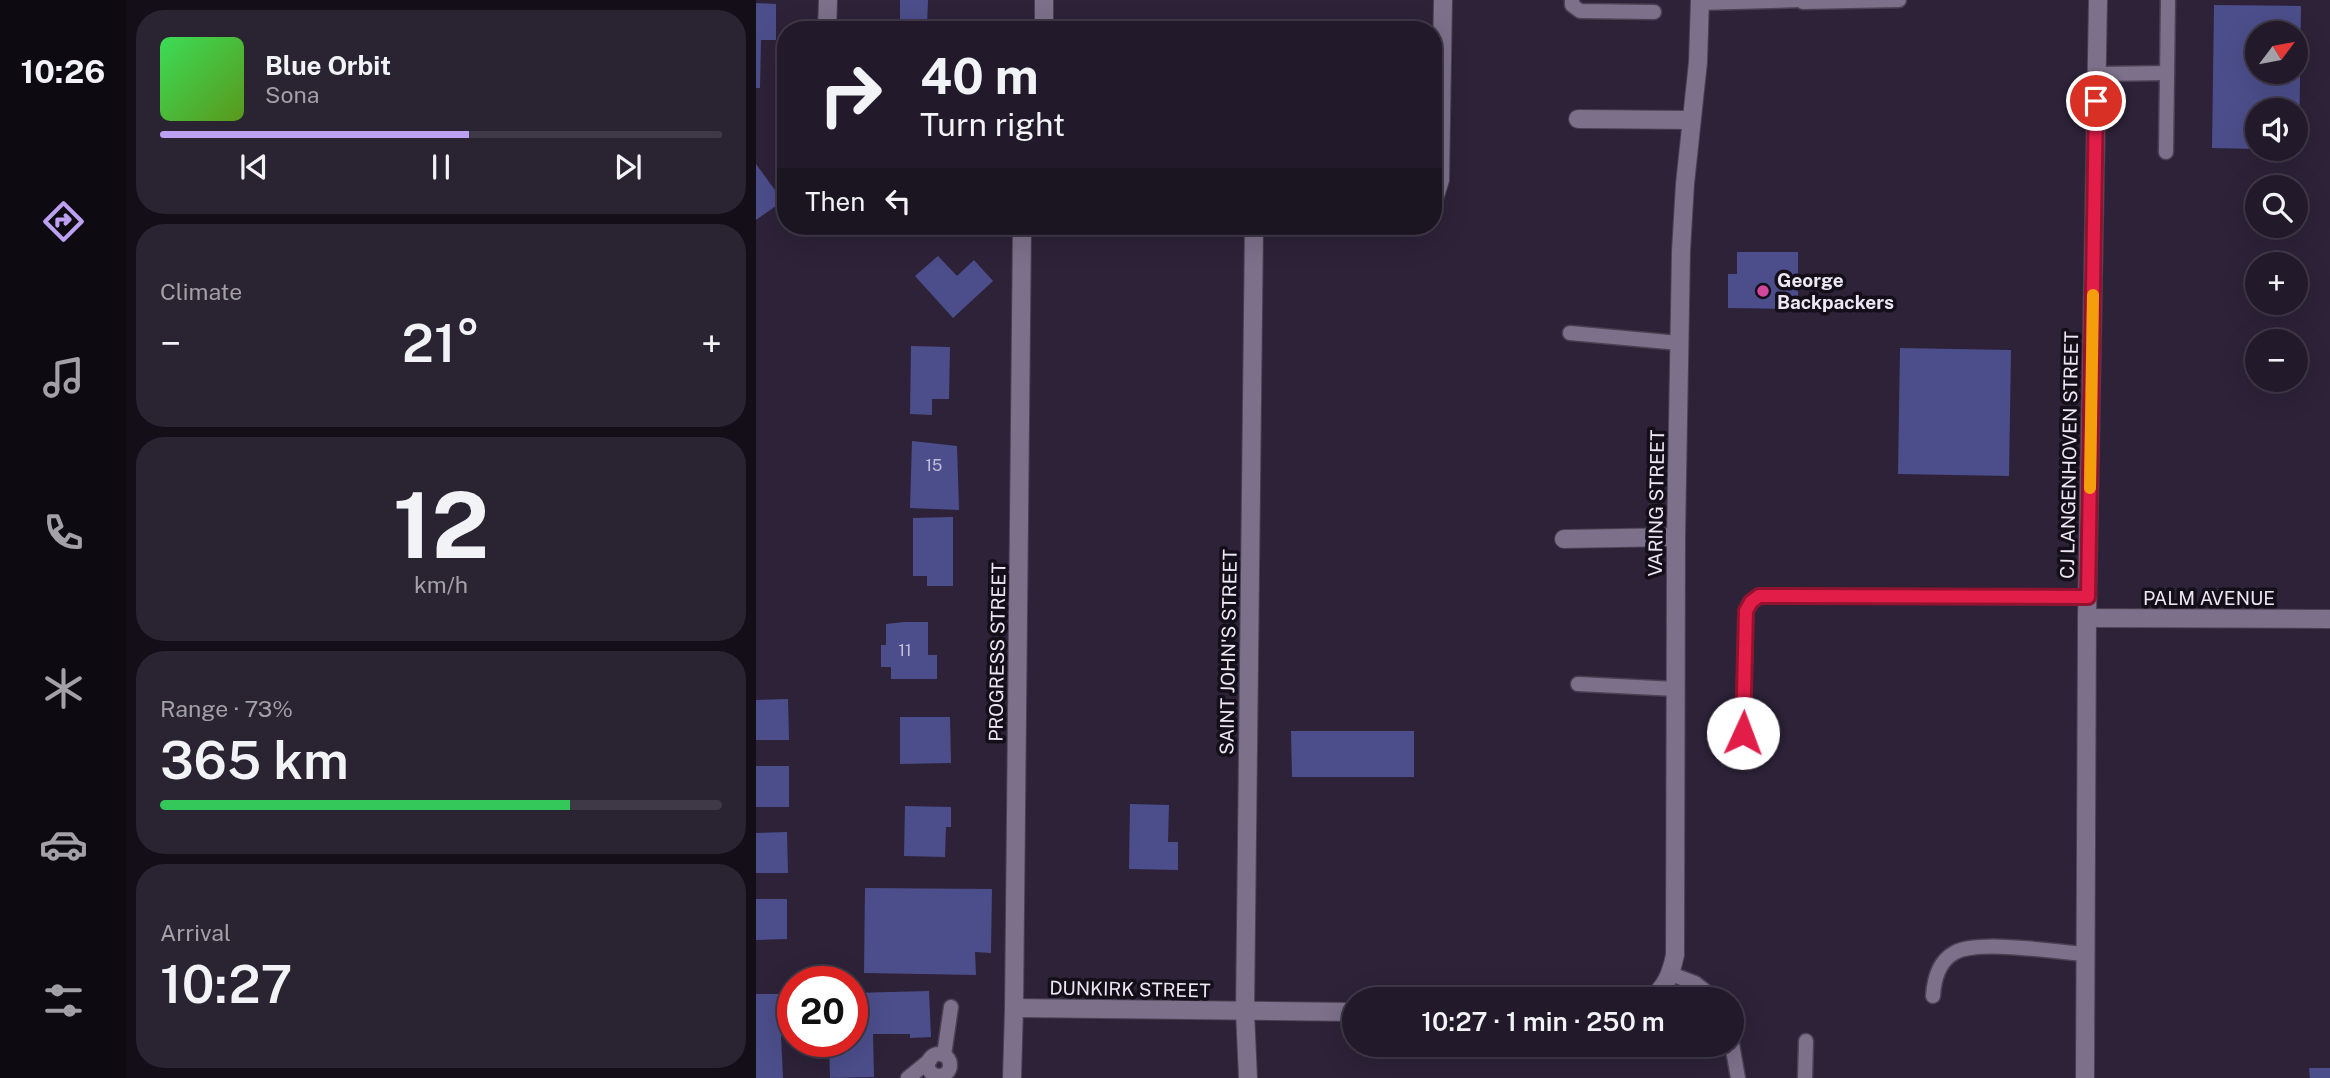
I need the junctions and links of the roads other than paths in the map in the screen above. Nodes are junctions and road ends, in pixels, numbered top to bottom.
1 (828, 0) edge
2 (1044, 0) edge
3 (1443, 0) edge
4 (1572, 0) edge
5 (1899, 0) edge
6 (2098, 0) edge
7 (2168, 0) edge
8 (1700, 1) edge
9 (1802, 1) edge
10 (1654, 12) dead end
11 (827, 21) edge
12 (1044, 21) edge
13 (1442, 60) edge
14 (2167, 73) junction
15 (2097, 74) junction
16 (1578, 119) dead end
17 (1691, 120) junction
18 (2166, 152) dead end
19 (1023, 235) edge
20 (1254, 235) edge
21 (1570, 333) dead end
22 (1679, 343) junction
23 (1676, 537) junction
24 (1564, 539) dead end
25 (2088, 597) junction
26 (2087, 618) junction
27 (2330, 619) edge
28 (1578, 684) dead end
29 (1676, 689) junction
30 (1743, 733) dead end
31 (2085, 954) junction
32 (1671, 974) junction
33 (1664, 987) edge
34 (1701, 987) edge
35 (1933, 996) dead end
36 (951, 1007) dead end
37 (1014, 1008) junction
38 (1245, 1012) junction
39 (1342, 1012) edge
40 (1806, 1041) dead end
41 (1734, 1057) edge
42 (937, 1058) junction
43 (943, 1076) edge
44 (908, 1078) edge
45 (1012, 1078) edge
46 (1248, 1078) edge
47 (1738, 1078) edge
48 (1805, 1078) edge
49 (2085, 1078) edge

1 - 11 street
2 - 12 street
3 - 13 street
4 - 10 lane
5 - 9 lane
6 - 15 street, CJ LANGENHOVEN STREET
7 - 14 lane
8 - 9 lane
8 - 17 street, VARING STREET
14 - 15 lane
14 - 18 lane
15 - 25 street, CJ LANGENHOVEN STREET
16 - 17 street
17 - 22 street, VARING STREET
19 - 37 street, PROGRESS STREET
20 - 38 street, SAINT JOHN'S STREET
21 - 22 lane
22 - 23 street, VARING STREET
23 - 24 street
23 - 29 street, VARING STREET
25 - 26 street, CJ LANGENHOVEN STREET
25 - 30 lane
26 - 27 street, PALM AVENUE
26 - 31 street, CJ LANGENHOVEN STREET
28 - 29 lane
29 - 32 street, VARING STREET
31 - 35 lane
31 - 49 street, CJ LANGENHOVEN STREET
32 - 33 street
32 - 34 lane
36 - 42 lane
37 - 38 street, DUNKIRK STREET
37 - 45 street, PROGRESS STREET
38 - 39 street
38 - 46 street, SAINT JOHN'S STREET
40 - 48 lane
41 - 47 lane
42 - 43 lane
42 - 44 lane

